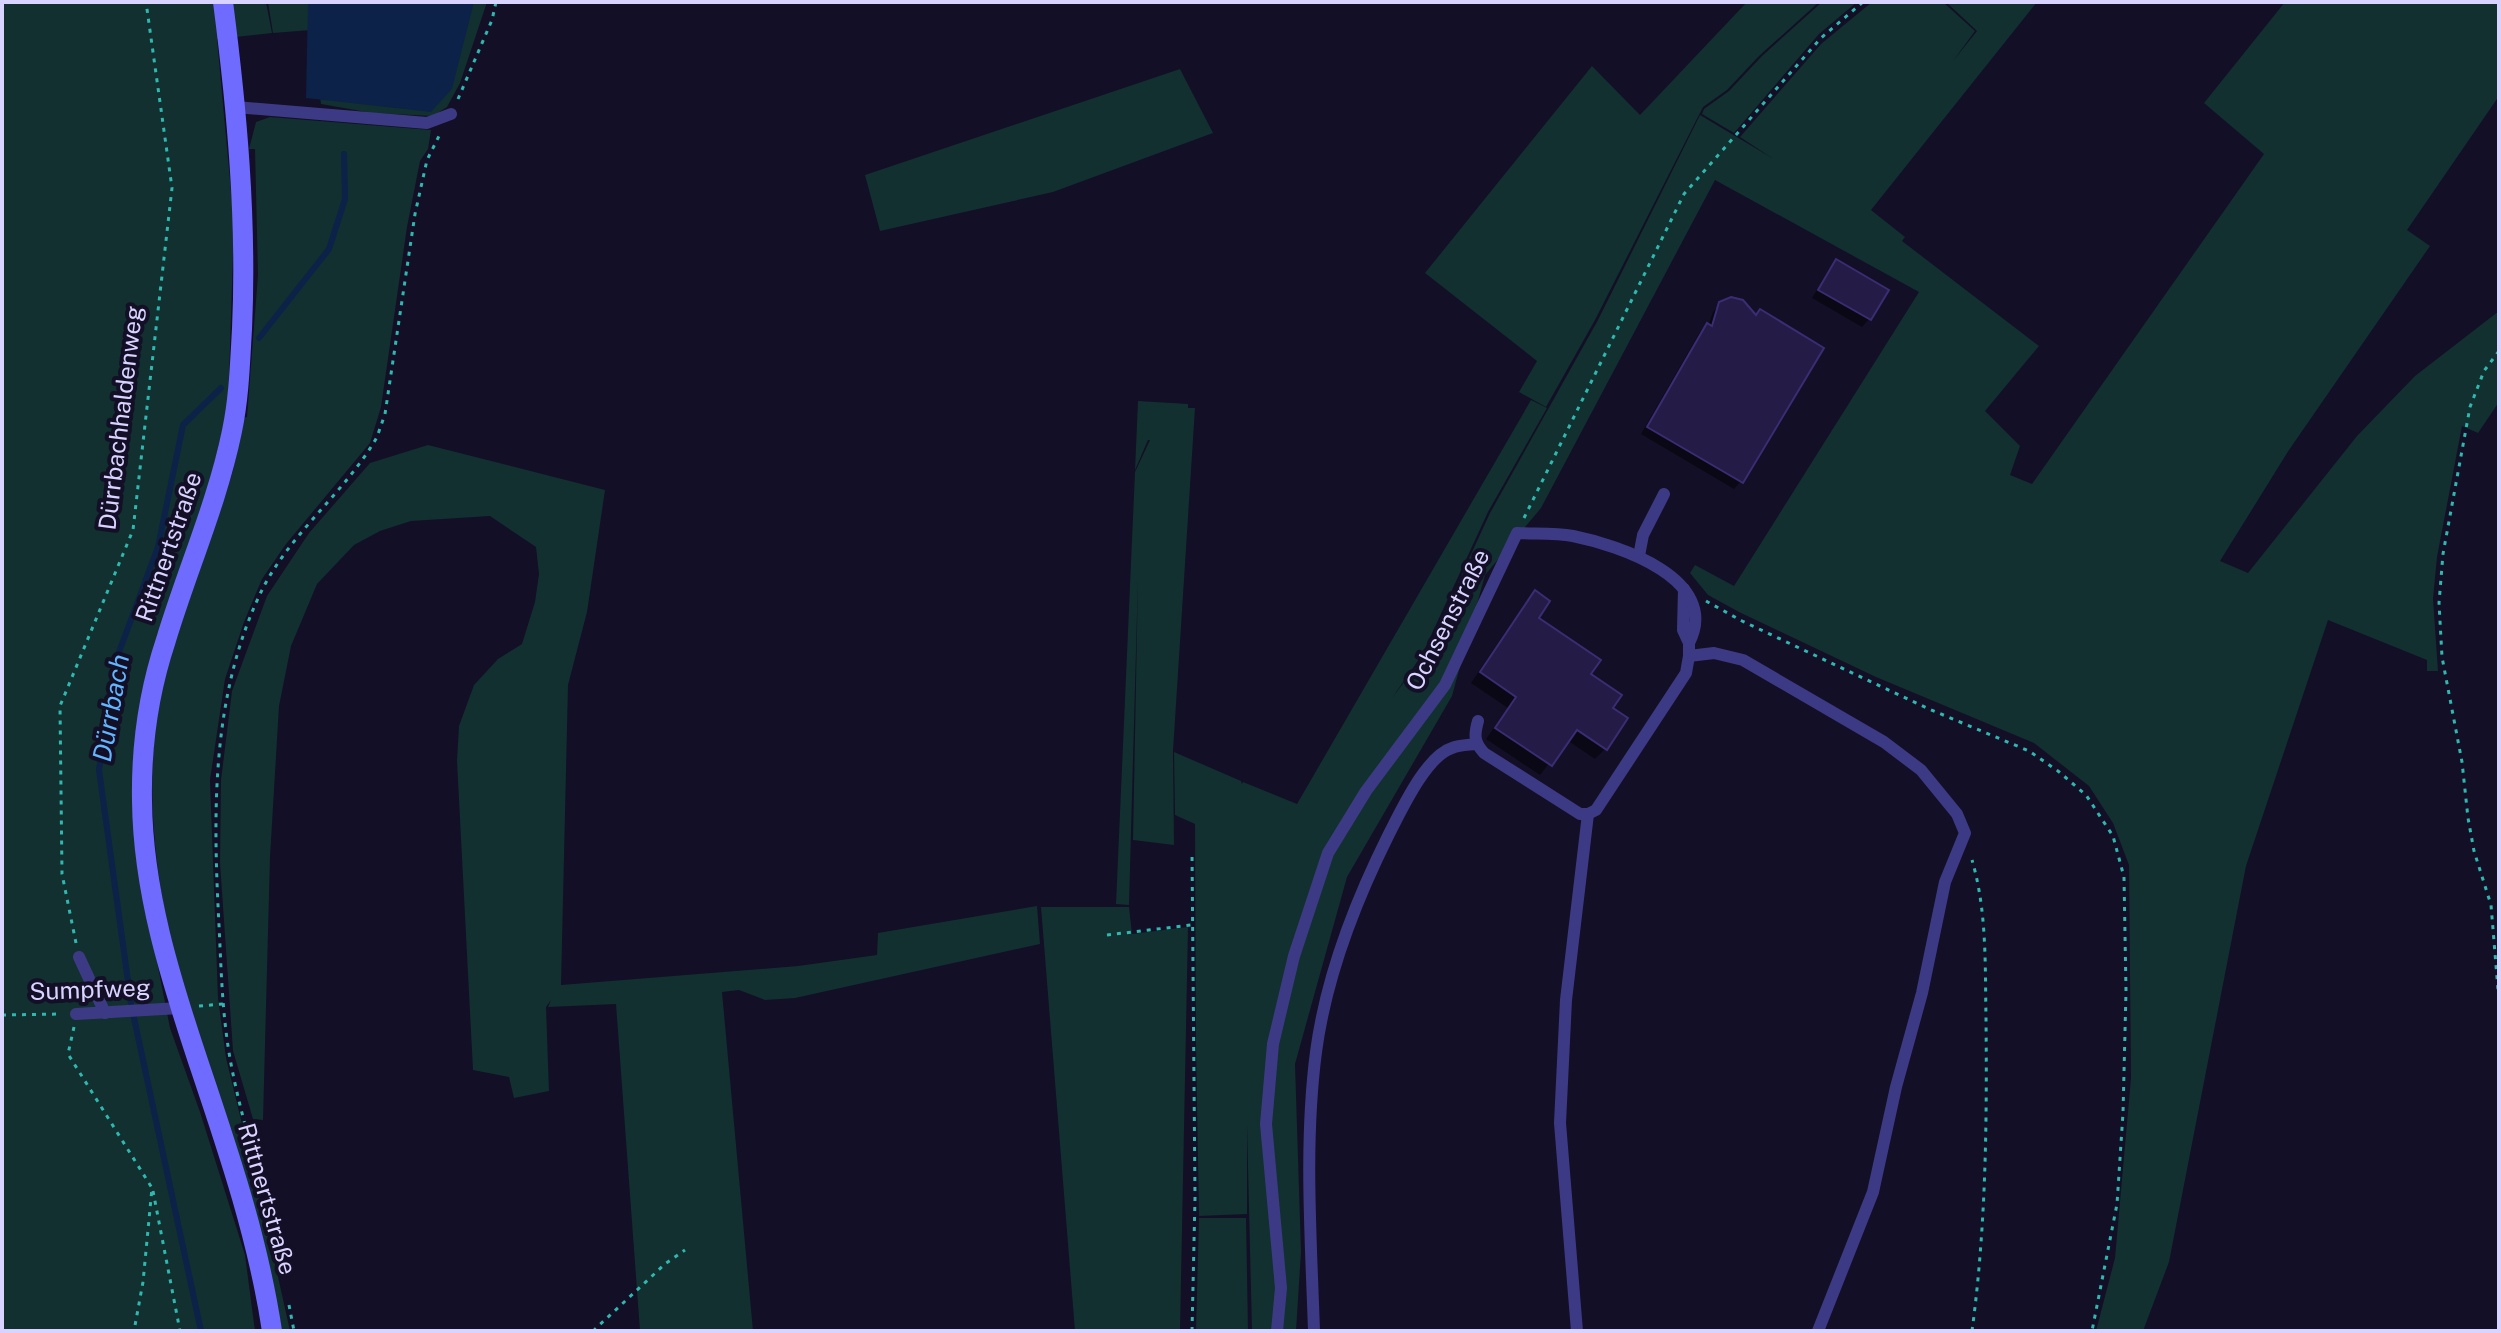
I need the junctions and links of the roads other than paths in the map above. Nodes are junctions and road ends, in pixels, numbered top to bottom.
1 (223, 2) edge
2 (236, 107) junction
3 (451, 114) road end
4 (1664, 494) dead end
5 (1639, 556) junction
6 (1689, 656) junction
7 (1478, 721) dead end
8 (1476, 744) junction
9 (1588, 814) junction
10 (79, 957) road end
11 (180, 1008) junction
12 (105, 1013) junction
13 (76, 1014) road end
14 (272, 1331) edge
15 (1277, 1331) edge
16 (1314, 1331) edge
17 (1577, 1331) edge
18 (1818, 1331) edge

1 - 2 street, Rittnertstraße
2 - 3 lane
2 - 11 street, Rittnertstraße
4 - 5 lane
5 - 6 lane
5 - 15 lane, Ochsenstraße
6 - 9 lane
6 - 18 lane
7 - 8 lane
8 - 9 lane
8 - 16 lane
9 - 17 lane
10 - 12 lane
11 - 12 lane, Sumpfweg
11 - 14 street, Rittnertstraße
12 - 13 lane, Sumpfweg

